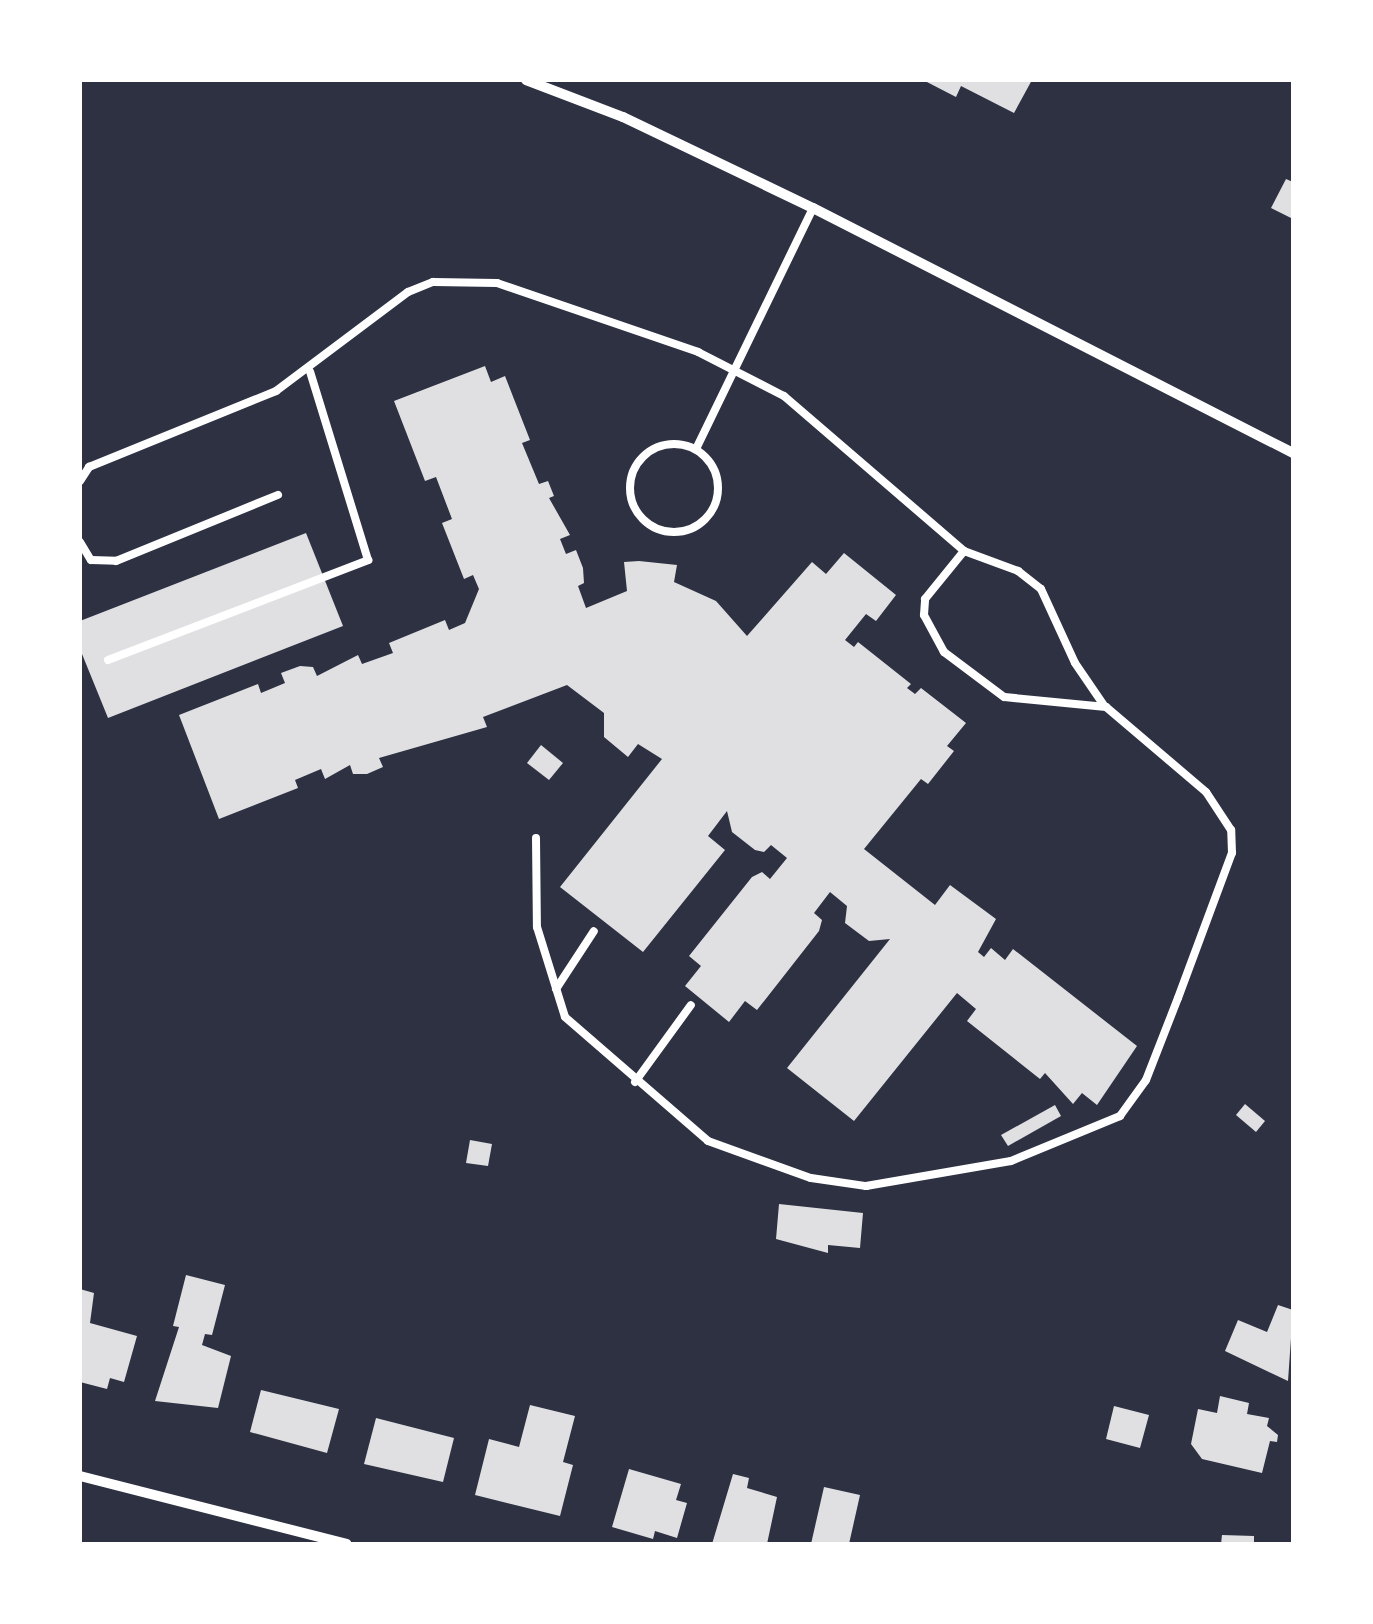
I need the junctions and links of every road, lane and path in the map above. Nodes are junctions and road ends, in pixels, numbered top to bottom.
1 (526, 80) edge
2 (813, 208) junction
3 (735, 371) junction
4 (310, 372) junction
5 (696, 449) junction
6 (1293, 452) edge
7 (80, 480) edge
8 (278, 494) dead end
9 (80, 542) edge
10 (964, 551) junction
11 (108, 660) dead end
12 (1106, 707) junction
13 (536, 838) dead end
14 (594, 931) dead end
15 (556, 989) junction
16 (691, 1004) dead end
17 (635, 1082) junction
18 (80, 1476) edge
19 (332, 1542) edge
20 (346, 1544) edge

1 - 2 street
2 - 3 lane
2 - 6 street
3 - 4 lane
3 - 5 lane
3 - 10 lane
4 - 7 lane
4 - 11 lane
5 - 5 lane
8 - 9 lane
10 - 12 lane
10 - 12 lane
12 - 17 lane
13 - 15 lane
14 - 15 lane
15 - 17 lane
16 - 17 lane
18 - 19 street
19 - 20 street

